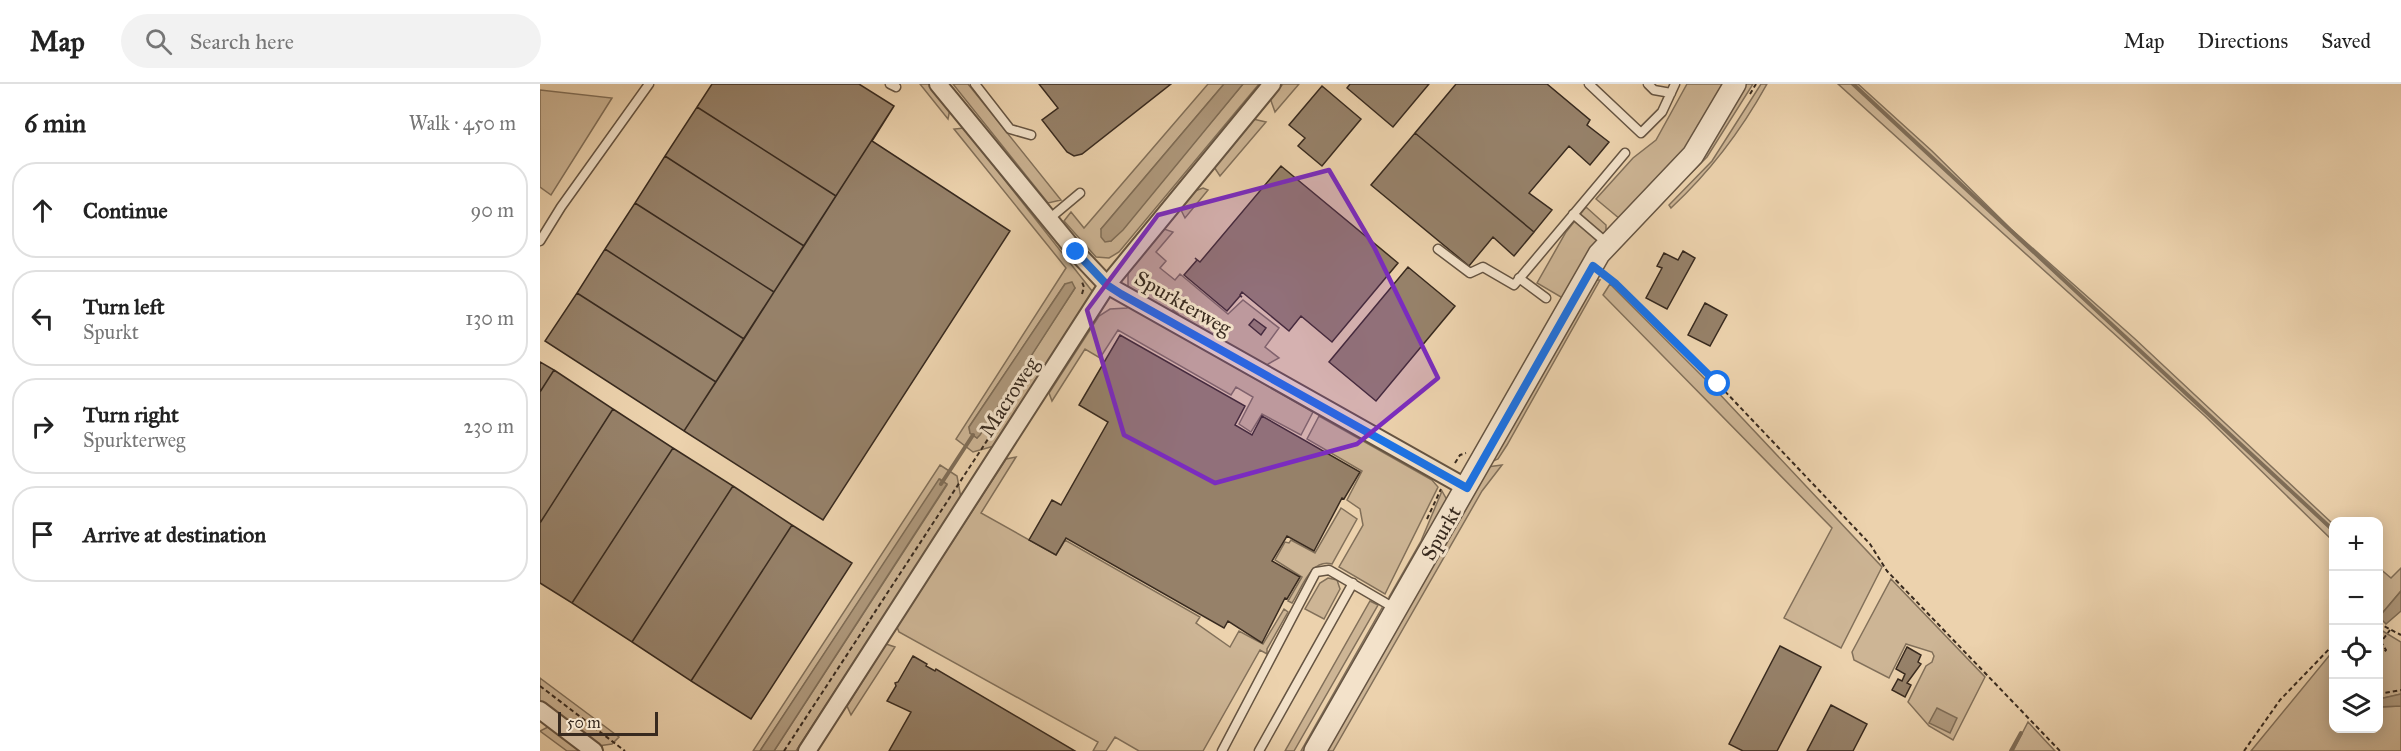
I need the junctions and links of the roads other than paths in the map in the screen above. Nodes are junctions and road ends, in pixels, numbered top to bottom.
1 (650, 84) edge
2 (938, 84) edge
3 (975, 84) edge
4 (1272, 84) edge
5 (1589, 84) edge
6 (1648, 84) edge
7 (1675, 84) edge
8 (1735, 84) edge
9 (1671, 93) junction
10 (1031, 135) dead end
11 (1625, 153) dead end
12 (1080, 193) dead end
13 (1573, 214) junction
14 (1049, 219) junction
15 (540, 241) edge
16 (1608, 244) junction
17 (1438, 249) dead end
18 (1519, 278) junction
19 (1107, 285) junction
20 (1546, 298) dead end
21 (1467, 488) junction
22 (1353, 583) junction
23 (1396, 609) junction
24 (540, 710) edge
25 (594, 751) edge
26 (807, 751) edge
27 (1222, 751) edge
28 (1259, 751) edge
29 (1315, 751) edge

1 - 15 lane
2 - 14 street, Spurkterweg
3 - 10 lane
4 - 19 street, Macroweg
5 - 9 lane
6 - 9 lane
7 - 9 lane
8 - 16 street, Spurkt
11 - 13 lane
12 - 14 lane
13 - 16 lane
13 - 18 lane
14 - 19 street, Spurkterweg
16 - 21 street, Spurkt
17 - 18 lane
18 - 20 lane
19 - 21 street, Spurkterweg
19 - 26 street, Macroweg
21 - 23 street, Spurkt
22 - 23 lane
22 - 27 lane
22 - 28 lane
23 - 29 street, Spurkt
24 - 25 street

